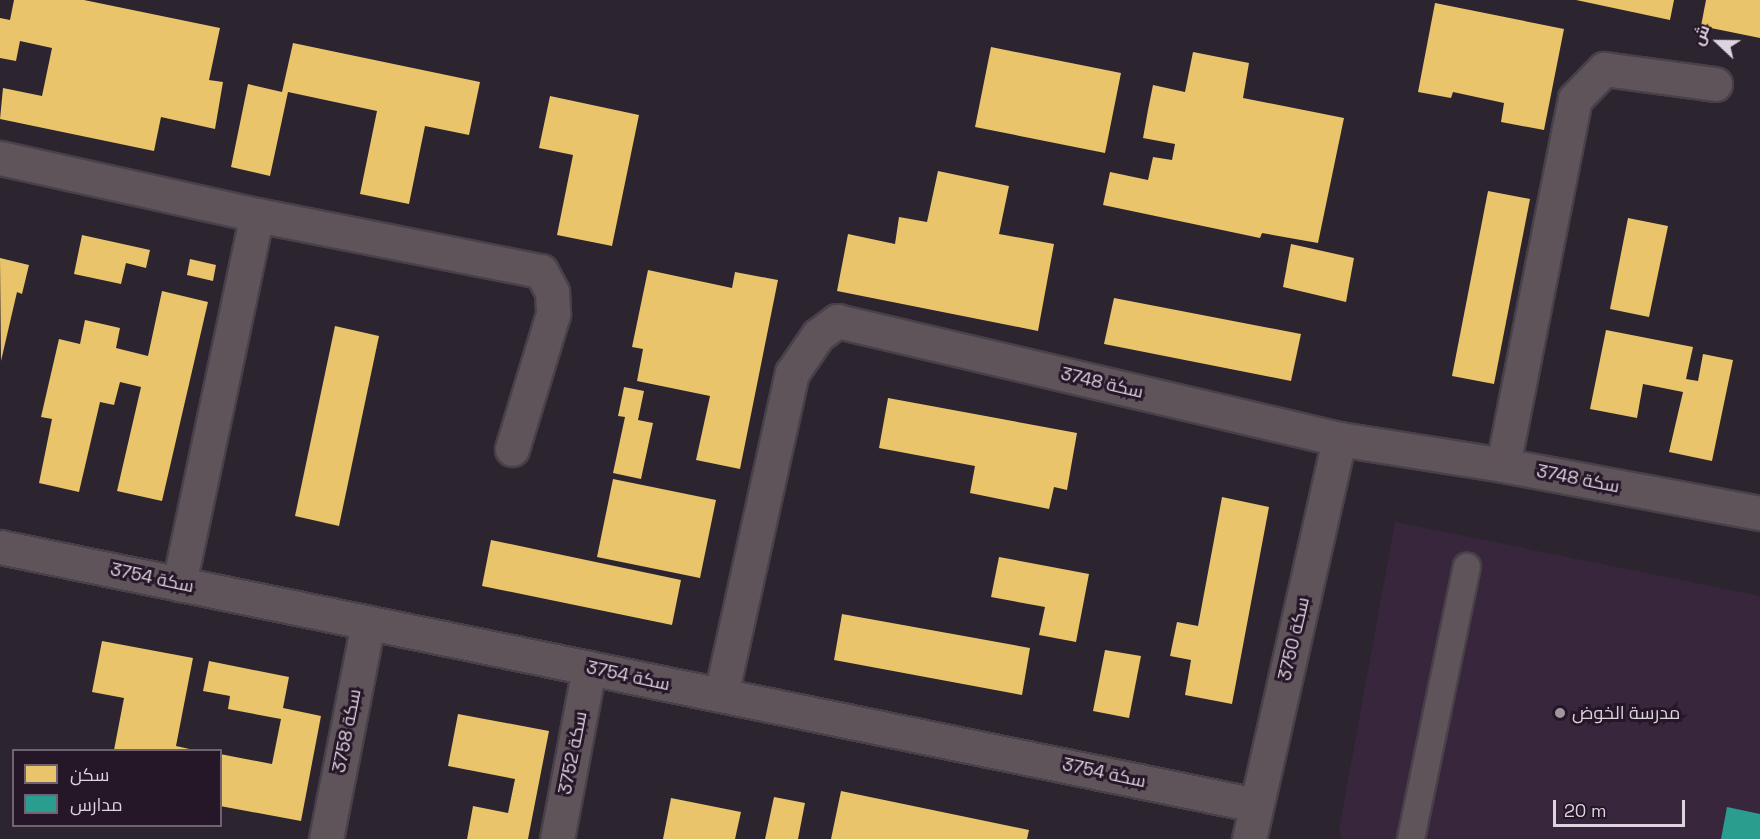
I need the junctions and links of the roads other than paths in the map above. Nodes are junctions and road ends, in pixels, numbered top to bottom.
1 (1715, 84) dead end
2 (0, 158) edge
3 (257, 215) junction
4 (1339, 439) junction
5 (512, 449) dead end
6 (1503, 465) junction
7 (1760, 513) edge
8 (0, 547) edge
9 (1467, 567) dead end
10 (179, 584) junction
11 (369, 623) junction
12 (589, 668) junction
13 (721, 695) junction
14 (1256, 805) junction
15 (326, 839) edge
16 (557, 839) edge
17 (1249, 839) edge
18 (1411, 839) edge

1 - 6 street
2 - 3 street
3 - 5 street
3 - 10 street
4 - 6 street, سكة 3748
4 - 13 street, سكة 3748
4 - 14 street, سكة 3750
6 - 7 street, سكة 3748
8 - 10 street, سكة 3754
9 - 18 lane
10 - 11 street, سكة 3754
11 - 12 street, سكة 3754
11 - 15 street, سكة 3758
12 - 13 street, سكة 3754
12 - 16 street, سكة 3752
13 - 14 street, سكة 3754
14 - 17 street, سكة 3750

